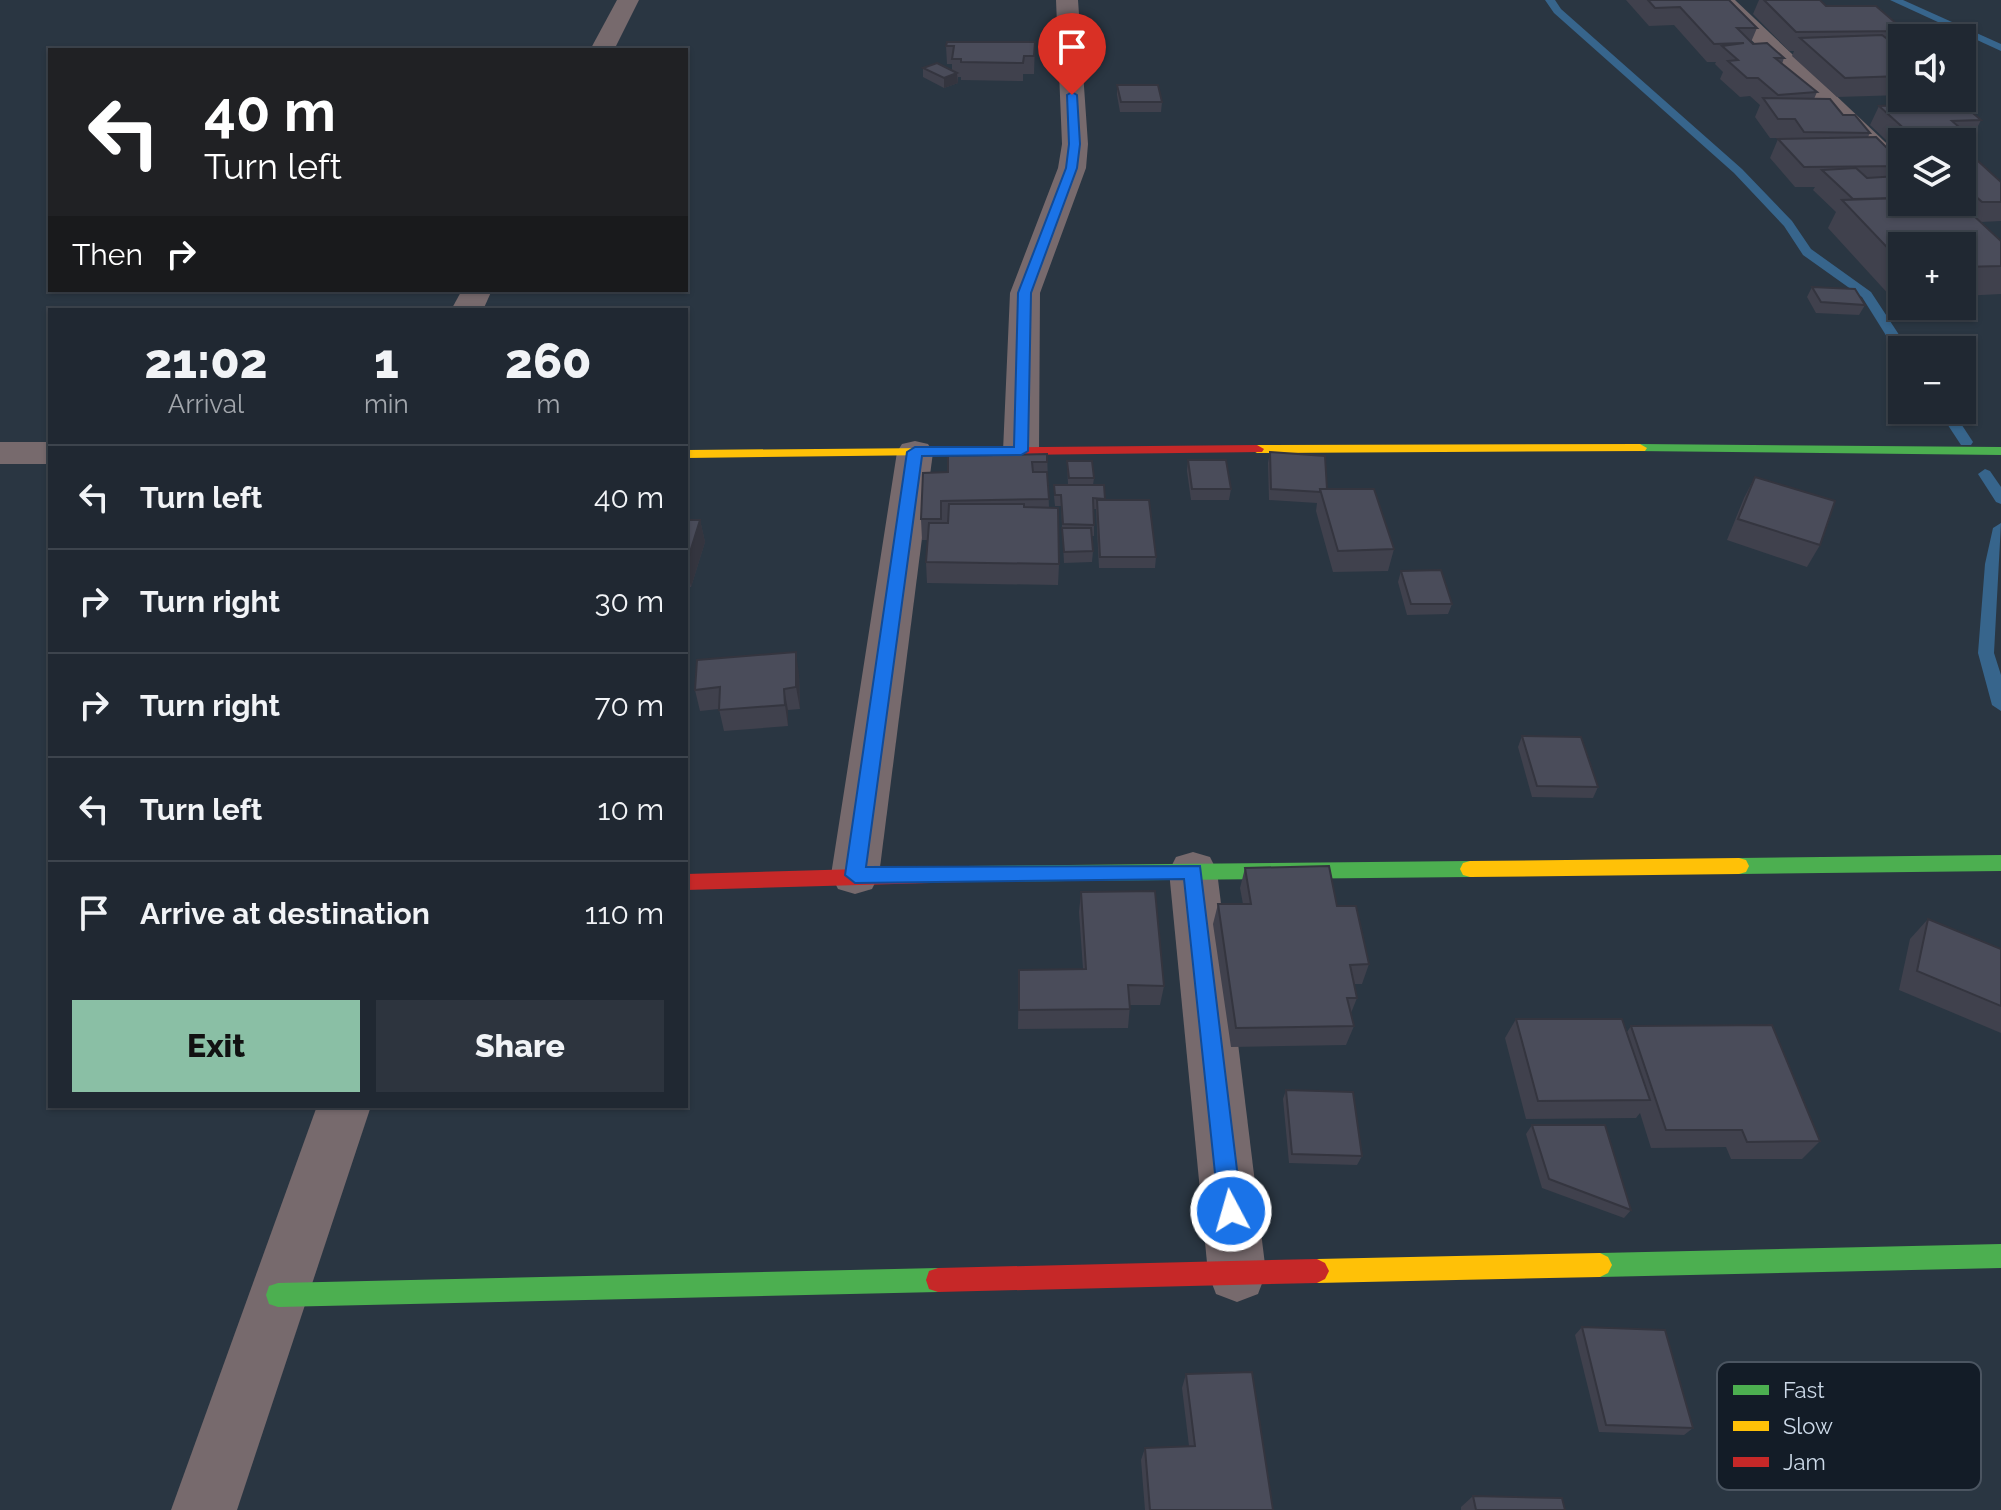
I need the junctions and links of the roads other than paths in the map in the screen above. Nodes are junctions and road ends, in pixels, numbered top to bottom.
1 (628, 0) edge
2 (1067, 0) edge
3 (1722, 0) edge
4 (603, 48) edge
5 (1888, 160) edge
6 (1021, 451) junction
7 (2001, 451) edge
8 (915, 452) junction
9 (0, 453) edge
10 (48, 453) edge
11 (688, 454) edge
12 (2001, 863) edge
13 (1193, 871) junction
14 (855, 875) junction
15 (688, 882) edge
16 (343, 1108) edge
17 (2001, 1256) edge
18 (1237, 1273) junction
19 (278, 1295) junction
20 (204, 1510) edge

1 - 4 street
2 - 6 street
3 - 5 street
6 - 7 street
6 - 8 street
8 - 11 street
8 - 14 street
9 - 10 street
12 - 13 street
13 - 14 street
13 - 18 street
14 - 15 street
16 - 19 street
17 - 18 street
18 - 19 street
19 - 20 street

